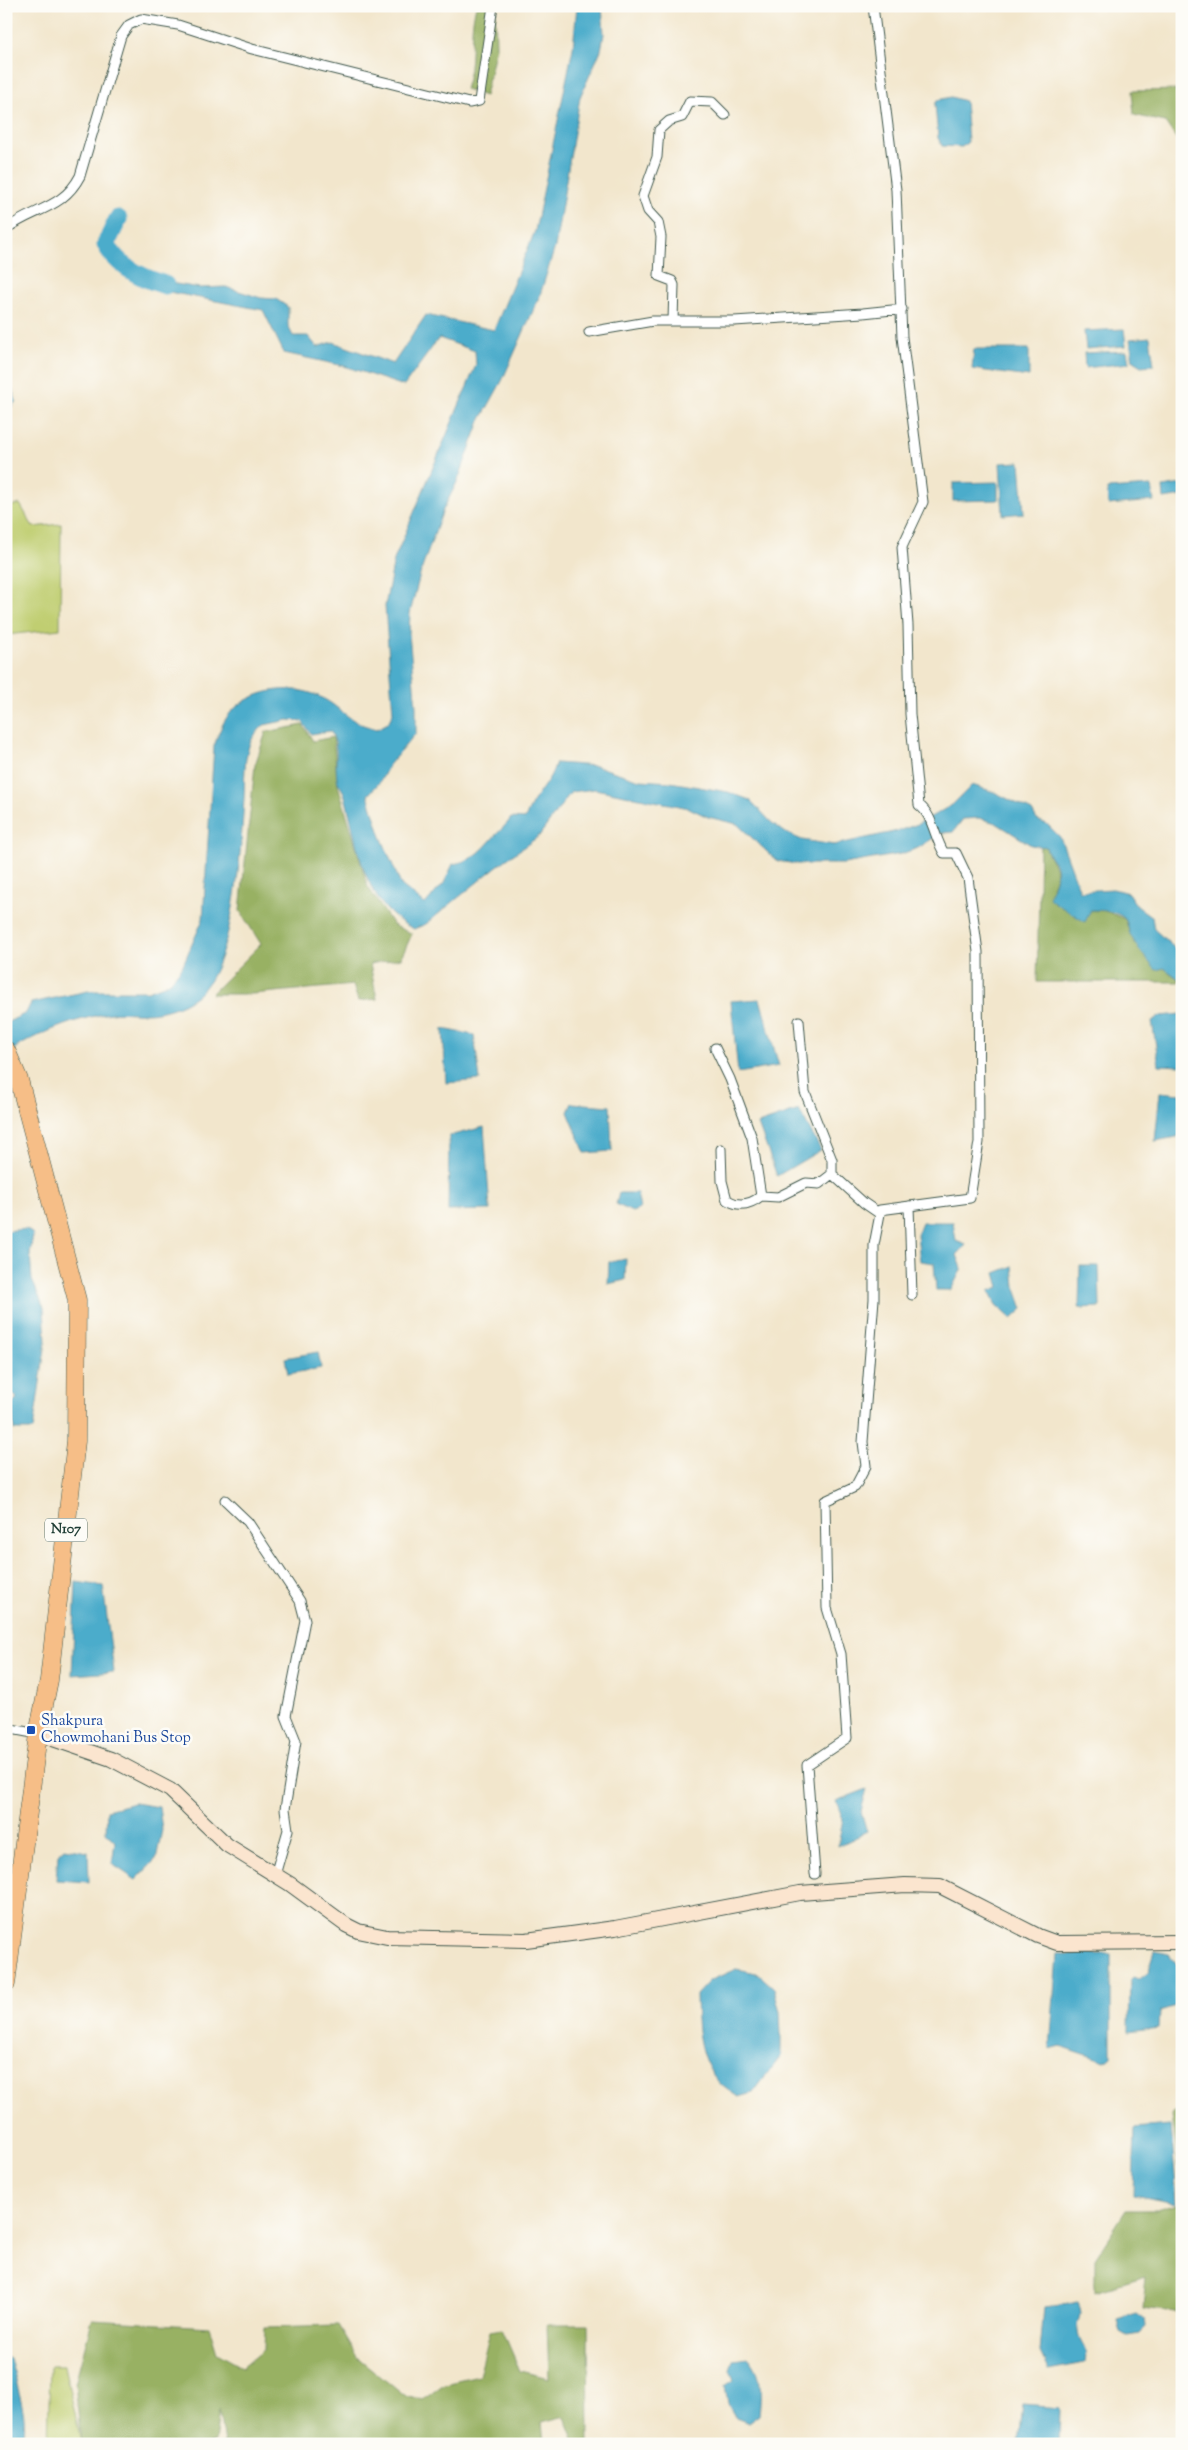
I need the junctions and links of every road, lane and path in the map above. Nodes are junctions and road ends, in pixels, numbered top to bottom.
1 (492, 6) edge
2 (873, 6) edge
3 (725, 115) dead end
4 (6, 229) edge
5 (902, 308) junction
6 (672, 321) junction
7 (589, 332) dead end
8 (799, 1021) dead end
9 (715, 1048) dead end
10 (6, 1050) edge
11 (721, 1149) dead end
12 (832, 1174) junction
13 (761, 1196) junction
14 (909, 1206) junction
15 (880, 1214) junction
16 (912, 1295) dead end
17 (226, 1500) dead end
18 (6, 1728) edge
19 (38, 1734) junction
20 (275, 1874) junction
21 (815, 1874) dead end
22 (1182, 1942) edge
23 (6, 1984) edge

1 - 4 street
2 - 5 street
3 - 6 street
5 - 6 street
5 - 14 street
6 - 7 street
8 - 12 street
9 - 13 street
10 - 19 highway, N107
11 - 13 street
12 - 13 street
12 - 15 street
14 - 15 street
14 - 16 street
15 - 21 street
17 - 20 street
18 - 19 street
19 - 20 main road
19 - 23 highway, N107
20 - 22 main road

